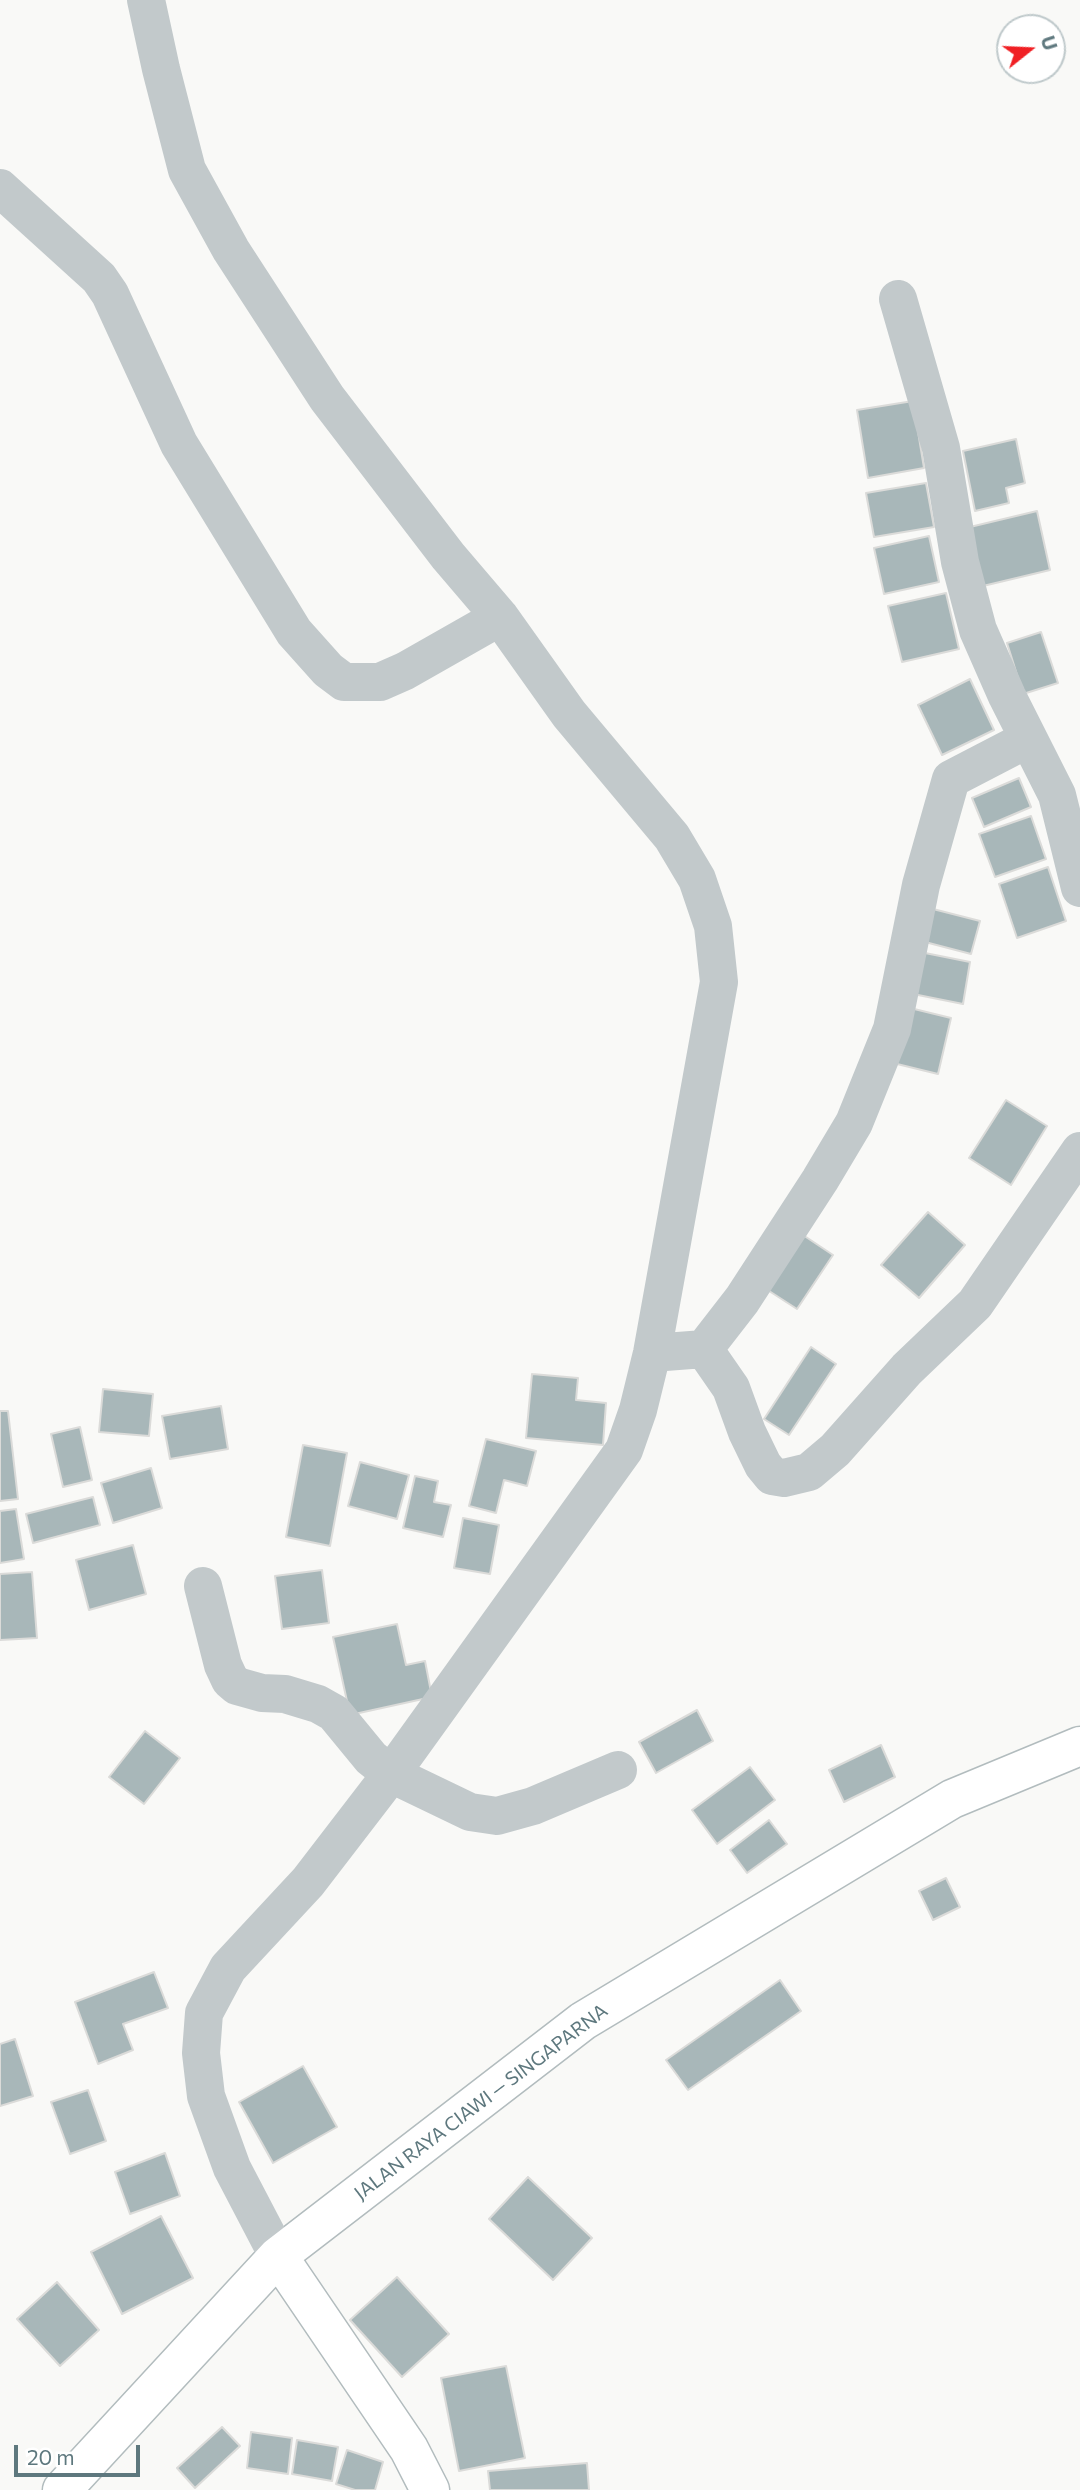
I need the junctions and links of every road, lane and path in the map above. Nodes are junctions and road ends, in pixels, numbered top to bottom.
1 (146, 0) edge
2 (0, 188) edge
3 (898, 299) dead end
4 (500, 617) junction
5 (1028, 739) junction
6 (1080, 888) edge
7 (1080, 1151) edge
8 (704, 1349) junction
9 (652, 1353) junction
10 (204, 1586) dead end
11 (1080, 1746) edge
12 (618, 1770) dead end
13 (391, 1774) junction
14 (278, 2256) junction
15 (62, 2490) edge
16 (430, 2490) edge

1 - 4 street
2 - 4 street
3 - 5 street
4 - 9 street
5 - 6 street
5 - 8 street
7 - 8 street
8 - 9 street
9 - 13 street
10 - 13 street
11 - 14 main road, JALAN RAYA CIAWI — SINGAPARNA
12 - 13 street
13 - 14 street
14 - 15 main road, JALAN RAYA CIAWI — SINGAPARNA
14 - 16 main road

